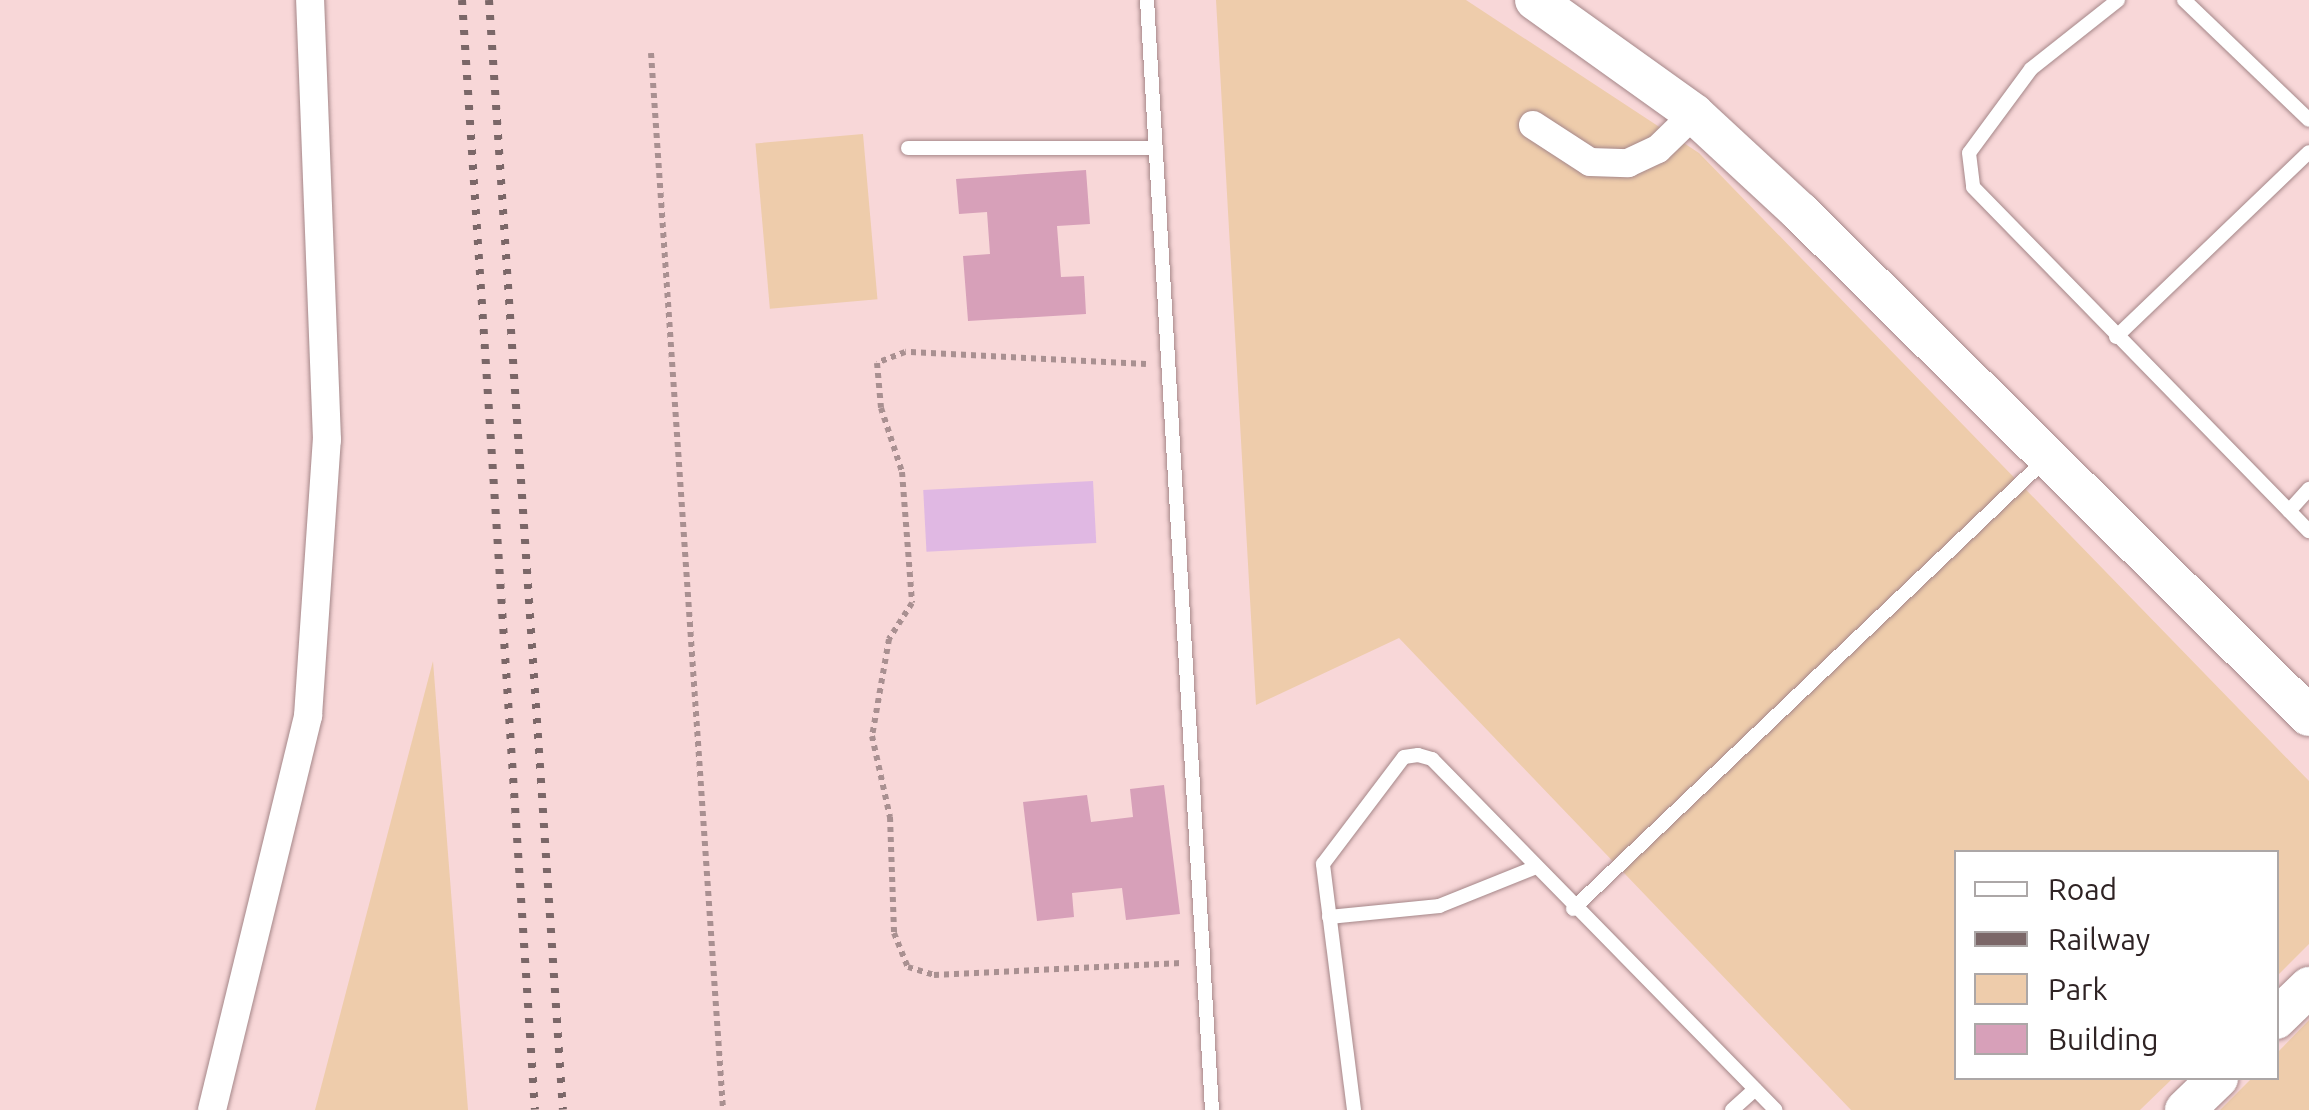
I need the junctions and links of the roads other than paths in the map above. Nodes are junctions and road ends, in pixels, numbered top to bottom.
1 (310, 0) edge
2 (1147, 0) edge
3 (2118, 0) edge
4 (2184, 0) edge
5 (1542, 2) edge
6 (1694, 114) junction
7 (2309, 120) edge
8 (1533, 124) dead end
9 (908, 148) dead end
10 (1156, 148) junction
11 (2309, 152) edge
12 (2116, 336) junction
13 (2048, 457) junction
14 (2309, 489) edge
15 (2289, 511) junction
16 (2309, 531) edge
17 (2309, 716) edge
18 (1534, 868) junction
19 (1573, 910) junction
20 (1329, 917) junction
21 (2309, 987) edge
22 (2279, 1017) edge
23 (2216, 1080) edge
24 (1754, 1089) junction
25 (212, 1110) edge
26 (1212, 1110) edge
27 (1354, 1110) edge
28 (1732, 1110) edge
29 (1776, 1110) edge
30 (2185, 1110) edge

1 - 25 street
2 - 10 lane
3 - 12 lane
4 - 7 lane
5 - 6 street
6 - 8 street
6 - 13 street
9 - 10 lane
10 - 26 lane
11 - 12 lane
12 - 15 lane
13 - 17 street
13 - 19 lane
14 - 15 lane
15 - 16 lane
18 - 19 lane
18 - 20 lane
18 - 20 lane
19 - 24 lane
20 - 27 lane
21 - 22 street
23 - 30 street
24 - 28 lane
24 - 29 lane

